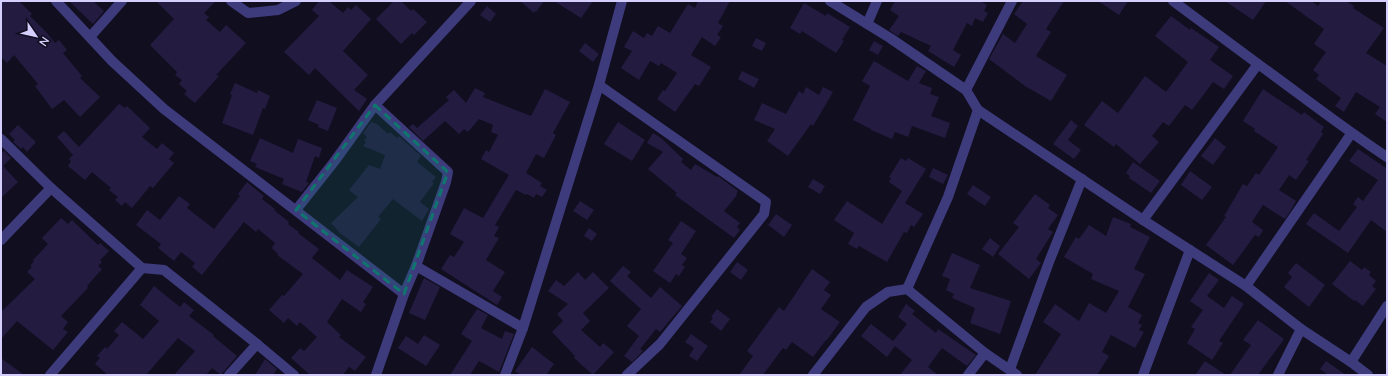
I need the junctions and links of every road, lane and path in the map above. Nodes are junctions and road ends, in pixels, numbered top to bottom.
1 (56, 1) edge
2 (122, 1) edge
3 (231, 1) edge
4 (296, 1) edge
5 (471, 1) edge
6 (622, 1) edge
7 (830, 1) edge
8 (877, 1) edge
9 (1012, 1) edge
10 (1173, 1) edge
11 (867, 24) junction
12 (90, 37) junction
13 (1258, 64) junction
14 (599, 85) junction
15 (966, 90) junction
16 (375, 105) junction
17 (978, 110) junction
18 (1351, 134) junction
19 (1, 139) edge
20 (1387, 157) edge
21 (1082, 179) junction
22 (51, 188) junction
23 (296, 210) junction
24 (1143, 220) junction
25 (1, 240) edge
26 (1190, 250) junction
27 (416, 266) junction
28 (142, 268) junction
29 (1246, 286) junction
30 (907, 289) junction
31 (404, 294) junction
32 (1387, 306) edge
33 (523, 328) junction
34 (1301, 329) junction
35 (257, 344) junction
36 (985, 353) junction
37 (1352, 362) junction
38 (1014, 372) edge
39 (378, 374) edge
40 (50, 375) edge
41 (229, 375) edge
42 (294, 375) edge
43 (505, 375) edge
44 (627, 375) edge
45 (813, 375) edge
46 (968, 375) edge
47 (1143, 375) edge
48 (1278, 375) edge
49 (1368, 375) edge

1 - 12 street
2 - 12 street
3 - 4 street
5 - 16 street
6 - 14 street
7 - 11 street
8 - 11 street
9 - 15 street
10 - 13 street
11 - 15 street
12 - 23 street
13 - 18 street
13 - 24 street
14 - 33 street
14 - 44 street
15 - 17 street
16 - 23 street
16 - 27 street
17 - 21 street
17 - 30 street
18 - 20 street
18 - 29 street
19 - 22 street
21 - 24 street
21 - 38 street
22 - 25 street
22 - 28 street
23 - 31 street
24 - 26 street
26 - 29 street
26 - 47 street
27 - 31 street
27 - 33 street
28 - 35 street
28 - 40 street
29 - 34 street
30 - 36 street
30 - 45 street
31 - 39 street
32 - 37 street
33 - 43 street
34 - 37 street
34 - 48 street
35 - 41 street
35 - 42 street
36 - 38 street
36 - 46 street
37 - 49 street

